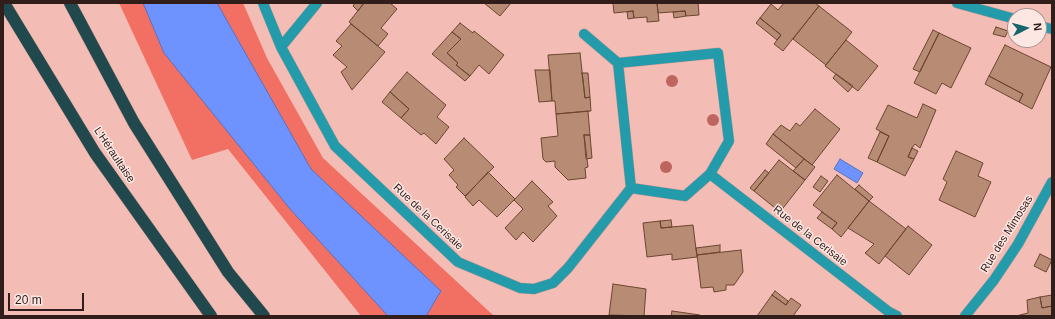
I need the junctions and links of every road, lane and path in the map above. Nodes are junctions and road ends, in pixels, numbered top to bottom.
1 (4, 3) edge
2 (70, 3) edge
3 (263, 3) edge
4 (317, 3) edge
5 (957, 3) edge
6 (1007, 17) edge
7 (584, 34) dead end
8 (281, 47) junction
9 (618, 63) junction
10 (710, 174) junction
11 (1052, 182) edge
12 (631, 188) junction
13 (211, 316) edge
14 (264, 316) edge
15 (897, 316) edge
16 (965, 316) edge

1 - 13 highway, L'Héraultaise
2 - 14 highway
3 - 8 street, Rue de la Cerisaie
4 - 8 street
5 - 6 street
7 - 9 street
8 - 12 street, Rue de la Cerisaie
9 - 10 street
9 - 12 street
10 - 12 street
10 - 15 street, Rue de la Cerisaie
11 - 16 street, Rue des Mimosas

